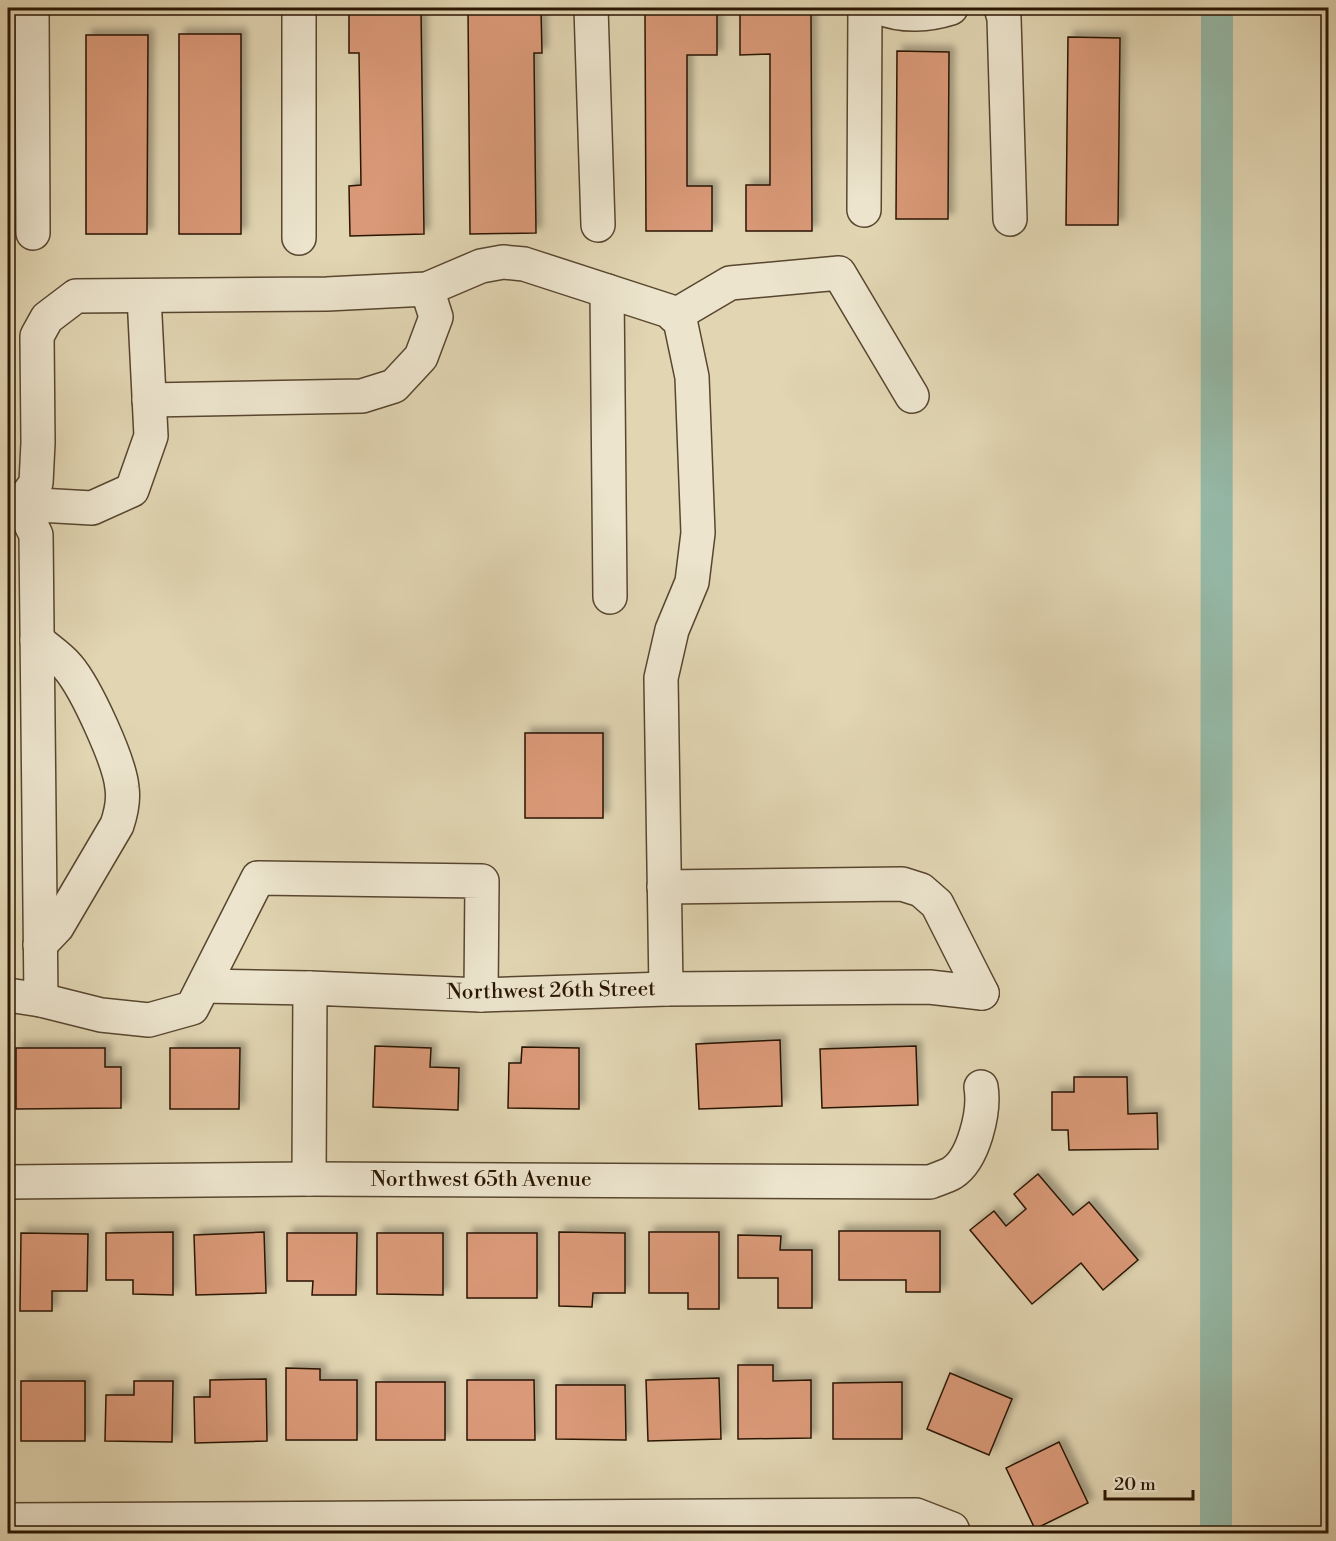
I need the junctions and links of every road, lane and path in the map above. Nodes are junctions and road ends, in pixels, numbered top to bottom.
1 (32, 8) edge
2 (299, 8) edge
3 (591, 8) edge
4 (865, 8) edge
5 (881, 8) edge
6 (951, 8) edge
7 (1001, 8) edge
8 (864, 210) dead end
9 (1010, 219) dead end
10 (598, 225) dead end
11 (33, 233) dead end
12 (299, 238) dead end
13 (427, 289) junction
14 (607, 291) junction
15 (144, 296) junction
16 (674, 316) junction
17 (912, 396) dead end
18 (149, 400) junction
19 (14, 505) edge
20 (610, 597) dead end
21 (37, 640) junction
22 (664, 887) junction
23 (40, 945) junction
24 (204, 986) junction
25 (310, 988) junction
26 (666, 989) junction
27 (8, 995) edge
28 (481, 995) junction
29 (41, 1000) junction
30 (981, 1087) dead end
31 (309, 1179) junction
32 (8, 1182) edge
33 (8, 1520) edge
34 (953, 1531) edge

1 - 11 street
2 - 12 street
3 - 10 street
4 - 8 street
5 - 6 street
7 - 9 street
13 - 14 street
13 - 15 street
13 - 18 street
14 - 16 street
14 - 20 street
15 - 18 street
15 - 19 street
16 - 17 street
16 - 22 street
18 - 19 street
19 - 21 street
21 - 23 street
21 - 23 street
22 - 26 street
22 - 26 street, Northwest 26th Street
23 - 29 street
24 - 25 street, Northwest 26th Street
24 - 28 street
24 - 29 street
25 - 28 street, Northwest 26th Street
25 - 31 street
26 - 28 street, Northwest 26th Street
27 - 29 street
30 - 31 street, Northwest 65th Avenue
31 - 32 street, Northwest 65th Avenue
33 - 34 street

